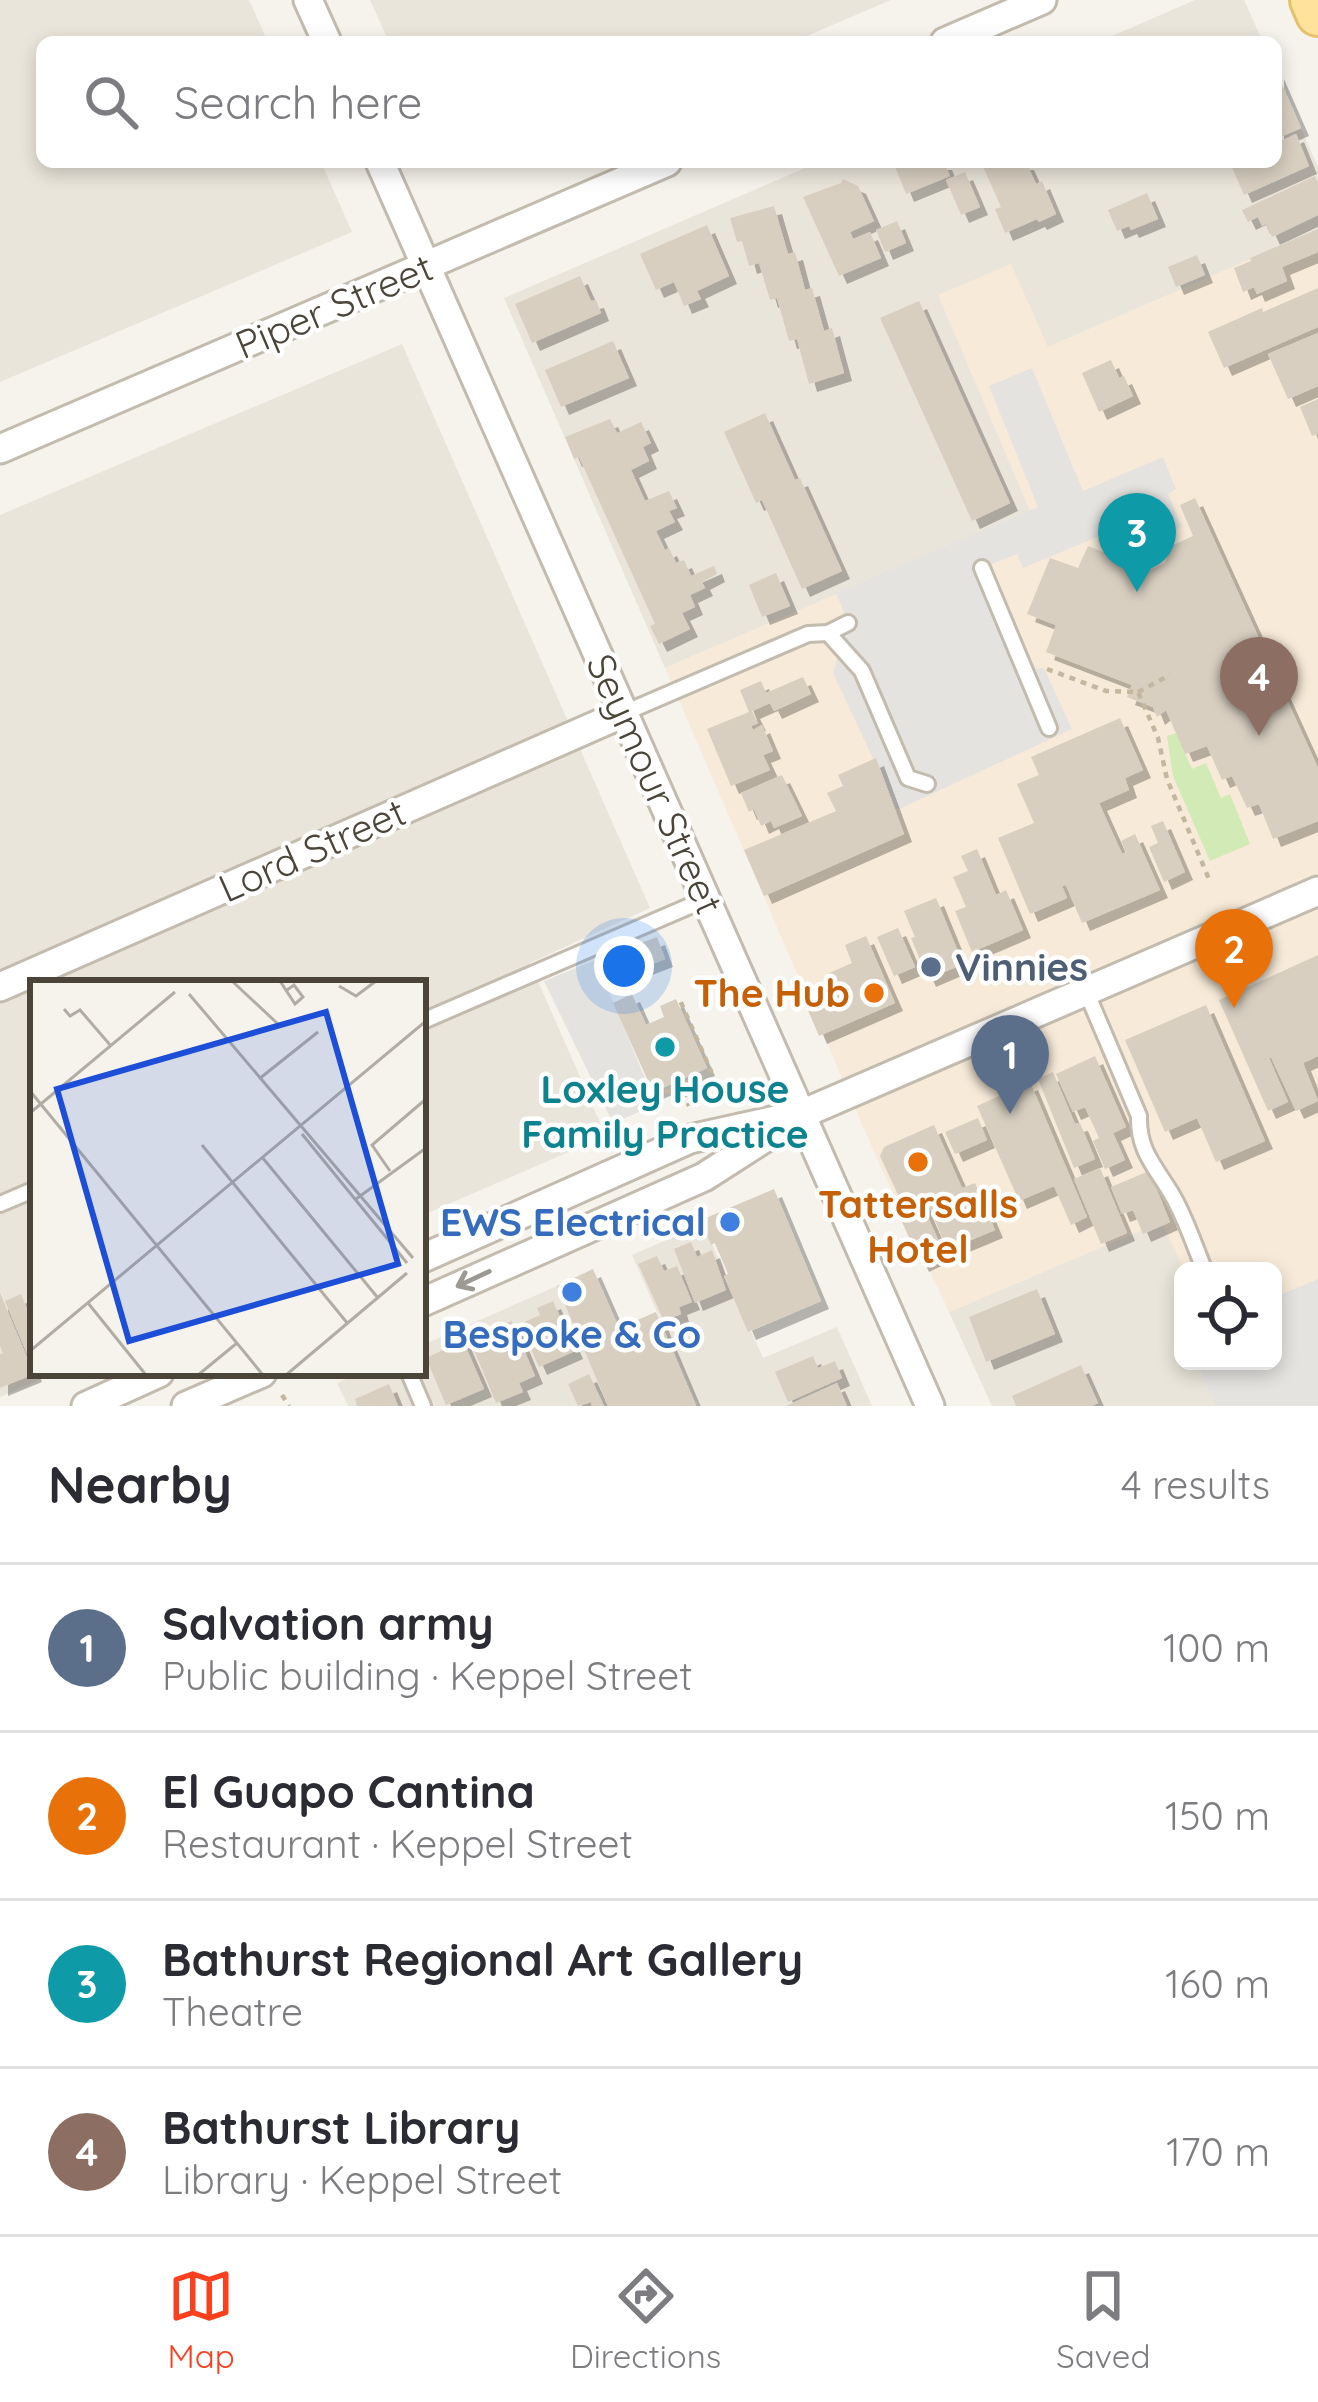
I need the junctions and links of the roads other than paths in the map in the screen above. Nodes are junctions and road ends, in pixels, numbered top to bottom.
1 (308, 0) edge
2 (1042, 0) edge
3 (1312, 0) edge
4 (1318, 14) edge
5 (324, 36) edge
6 (959, 36) edge
7 (383, 168) edge
8 (653, 168) edge
9 (426, 266) junction
10 (0, 449) edge
11 (982, 568) dead end
12 (848, 623) dead end
13 (828, 633) junction
14 (624, 713) junction
15 (1049, 728) dead end
16 (927, 784) dead end
17 (1318, 891) edge
18 (706, 899) junction
19 (0, 987) edge
20 (1086, 991) junction
21 (426, 1020) edge
22 (802, 1114) junction
23 (30, 1191) edge
24 (0, 1204) edge
25 (538, 1207) junction
26 (554, 1242) junction
27 (426, 1257) edge
28 (1201, 1262) edge
29 (426, 1301) edge
30 (152, 1376) edge
31 (410, 1376) edge
32 (224, 1381) edge
33 (86, 1406) edge
34 (186, 1406) edge
35 (423, 1406) edge
36 (930, 1406) edge

1 - 5 street
2 - 6 street
3 - 4 main road
7 - 9 street, Seymour Street
8 - 9 street, Piper Street
9 - 10 street, Piper Street
9 - 14 street, Seymour Street
11 - 15 lane
12 - 13 lane
13 - 14 lane
13 - 16 lane
14 - 18 street, Seymour Street
14 - 19 street, Lord Street
17 - 20 street
18 - 21 lane
18 - 22 street, Seymour Street
20 - 22 street
20 - 28 lane
22 - 25 street
22 - 26 street
22 - 36 street, Seymour Street
23 - 24 lane
25 - 26 street
25 - 27 street
26 -> 29 street
30 - 33 street
31 - 35 lane
32 - 34 street

